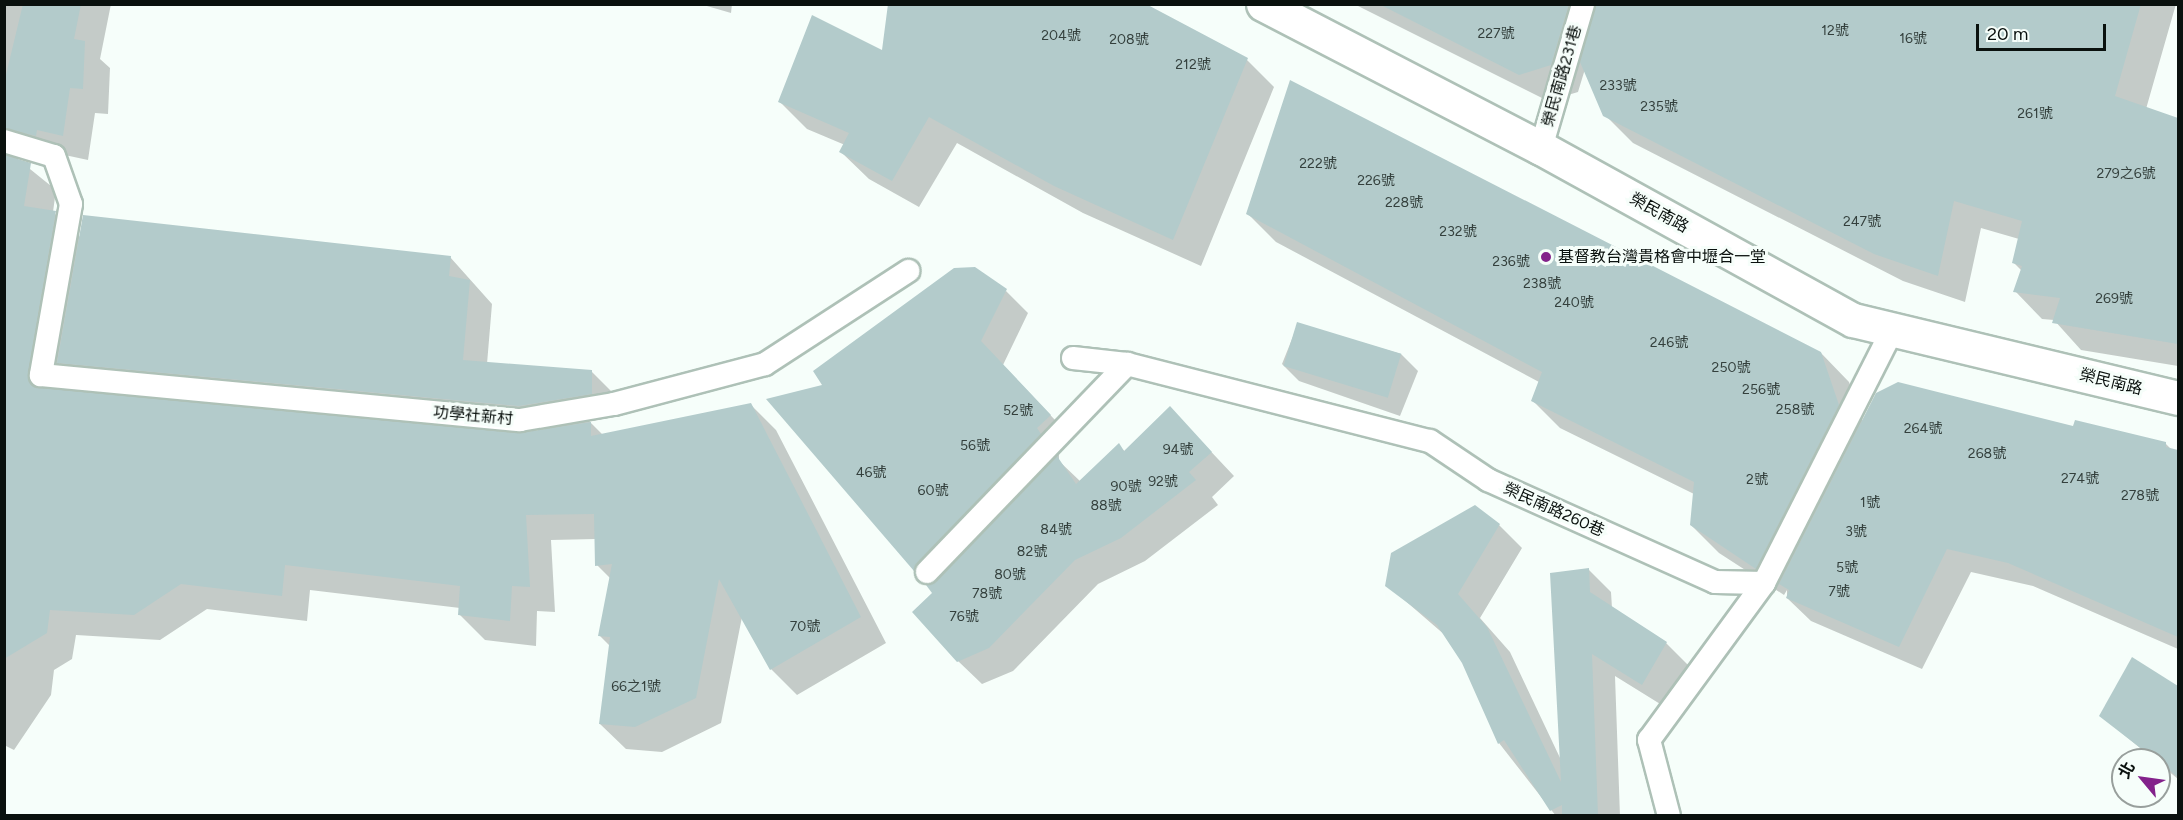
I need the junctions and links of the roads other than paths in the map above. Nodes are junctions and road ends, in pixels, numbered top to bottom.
1 (1263, 4) edge
2 (1583, 4) edge
3 (4, 141) edge
4 (1541, 148) junction
5 (908, 271) dead end
6 (1893, 330) junction
7 (1073, 358) dead end
8 (1127, 364) junction
9 (2178, 398) edge
10 (927, 572) dead end
11 (1764, 584) junction
12 (1670, 816) edge

1 - 4 street, 榮民南路
2 - 4 lane, 榮民南路231巷
3 - 5 lane, 功學社新村
4 - 6 street, 榮民南路
6 - 9 street, 榮民南路
6 - 11 lane
7 - 8 lane, 榮民南路260巷
8 - 10 lane
8 - 11 lane, 榮民南路260巷
11 - 12 lane

